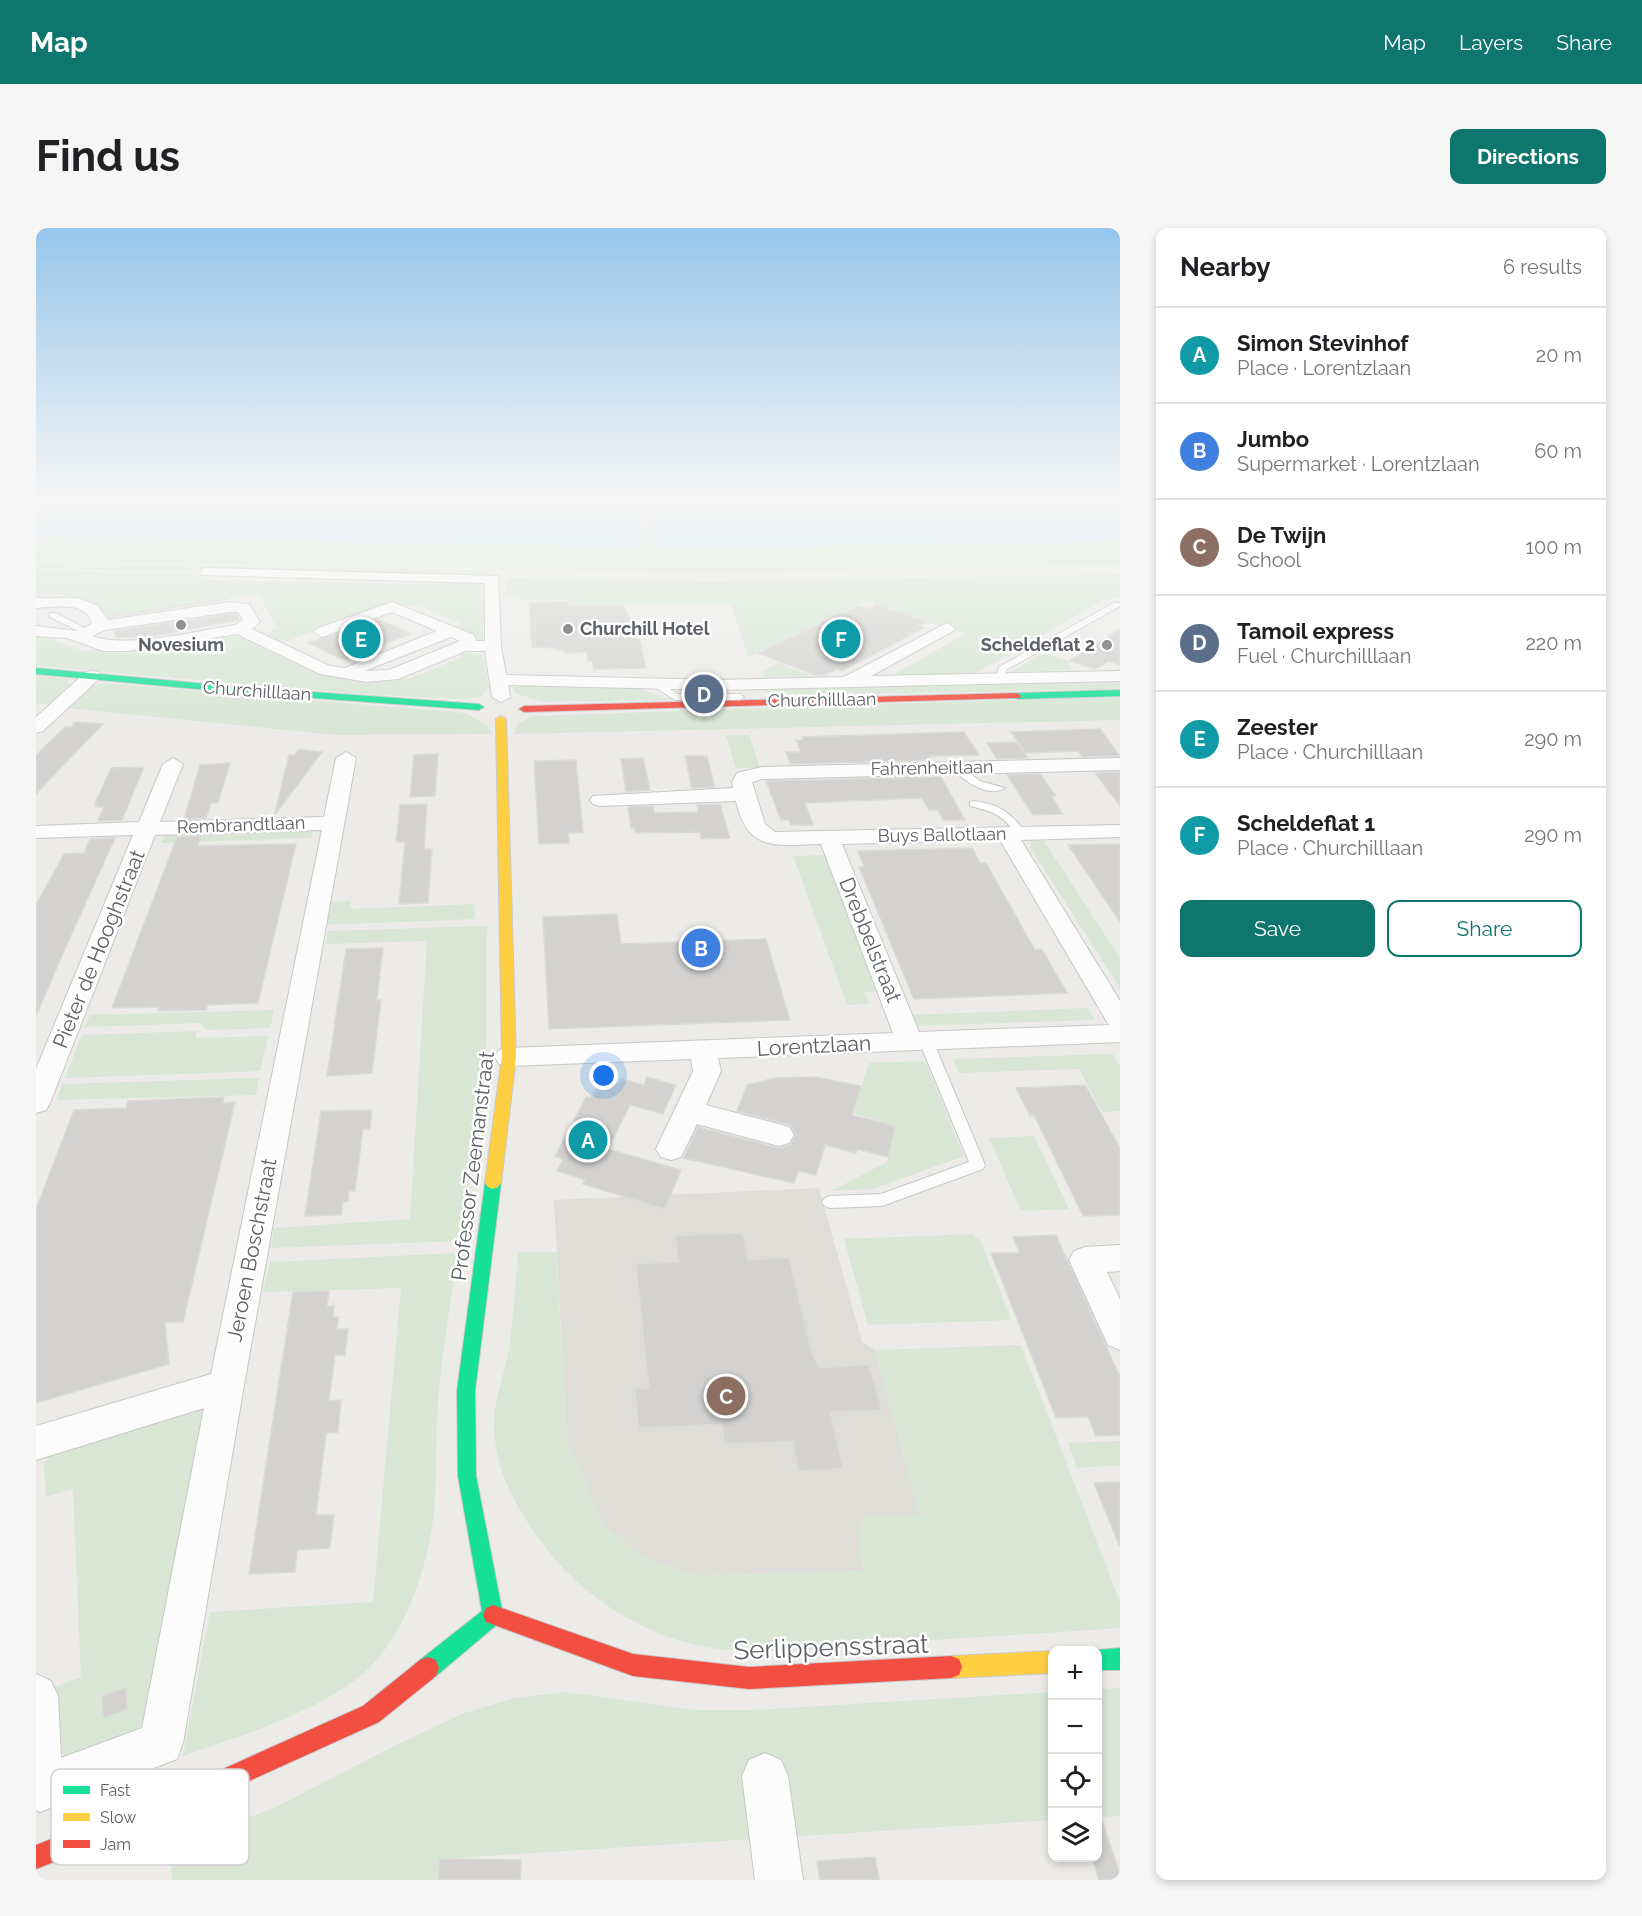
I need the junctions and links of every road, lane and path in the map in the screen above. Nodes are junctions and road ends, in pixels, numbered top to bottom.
1 (451, 578) edge
2 (36, 603) edge
3 (1117, 605) dead end
4 (53, 615) dead end
5 (947, 628) dead end
6 (239, 629) junction
7 (36, 631) edge
8 (451, 631) junction
9 (89, 632) junction
10 (322, 632) dead end
11 (464, 646) junction
12 (493, 646) junction
13 (36, 671) edge
14 (344, 674) junction
15 (92, 676) junction
16 (1120, 676) edge
17 (1000, 679) junction
18 (848, 682) junction
19 (500, 689) junction
20 (757, 693) junction
21 (1120, 693) edge
22 (479, 707) junction
23 (524, 709) junction
24 (501, 719) junction
25 (36, 728) edge
26 (346, 758) dead end
27 (172, 764) dead end
28 (1120, 764) edge
29 (958, 768) junction
30 (745, 785) junction
31 (1000, 789) dead end
32 (600, 800) dead end
33 (974, 804) dead end
34 (333, 823) junction
35 (148, 828) junction
36 (1120, 831) edge
37 (36, 832) edge
38 (1014, 834) junction
39 (829, 838) junction
40 (1120, 1022) edge
41 (1120, 1034) edge
42 (918, 1041) junction
43 (703, 1051) junction
44 (509, 1057) junction
45 (36, 1103) edge
46 (689, 1111) junction
47 (779, 1135) dead end
48 (671, 1149) dead end
49 (830, 1202) dead end
50 (1120, 1258) edge
51 (1120, 1335) edge
52 (225, 1385) junction
53 (36, 1443) edge
54 (492, 1615) junction
55 (1120, 1659) edge
56 (1102, 1660) edge
57 (1048, 1662) edge
58 (36, 1696) edge
59 (93, 1769) edge
60 (249, 1769) edge
61 (765, 1776) dead end
62 (51, 1785) edge
63 (51, 1851) edge
64 (36, 1857) edge
65 (779, 1880) edge

1 - 12 street
2 - 9 street
3 - 17 lane
4 - 9 lane
5 - 18 street, Churchilllaan
6 - 9 street
6 - 9 street
6 - 14 street, Churchilllaan
7 - 9 street
8 - 10 street
8 - 11 street
8 - 14 street
11 - 12 street, Churchilllaan
11 - 14 street, Churchilllaan
12 - 19 street
13 - 15 street, Churchilllaan
15 - 22 street, Churchilllaan
15 - 25 street
16 - 17 street, Churchilllaan
17 - 18 street, Churchilllaan
18 - 20 street, Churchilllaan
19 - 20 street, Churchilllaan
19 - 22 street
19 - 23 street
20 - 21 street, Churchilllaan
20 - 23 street, Churchilllaan
22 - 24 street
23 - 24 street
24 - 44 street, Professor Zeemanstraat
26 - 34 street, Jeroen Boschstraat
27 - 35 street, Rembrandtlaan
28 - 29 street, Fahrenheitlaan
29 - 30 street, Fahrenheitlaan
29 - 31 lane
30 - 32 street
30 - 39 street, Buys Ballotlaan
33 - 38 lane
34 - 35 street, Rembrandtlaan
34 - 52 street, Jeroen Boschstraat
35 - 37 street, Rembrandtlaan
35 - 45 street, Pieter de Hooghstraat
36 - 38 street, Buys Ballotlaan
38 - 39 street, Buys Ballotlaan
38 - 40 street
39 - 42 street, Drebbelstraat
41 - 42 street, Lorentzlaan
42 - 43 street, Lorentzlaan
42 - 49 lane
43 - 44 street, Lorentzlaan
43 - 46 street
44 - 54 street, Professor Zeemanstraat
46 - 47 street
46 - 48 street
50 - 51 street
52 - 53 street
52 - 59 street, Jeroen Boschstraat
54 - 57 street, Serlippensstraat
54 - 60 street
55 - 56 street
58 - 62 street, Jeroen Boschstraat
61 - 65 street
63 - 64 street

